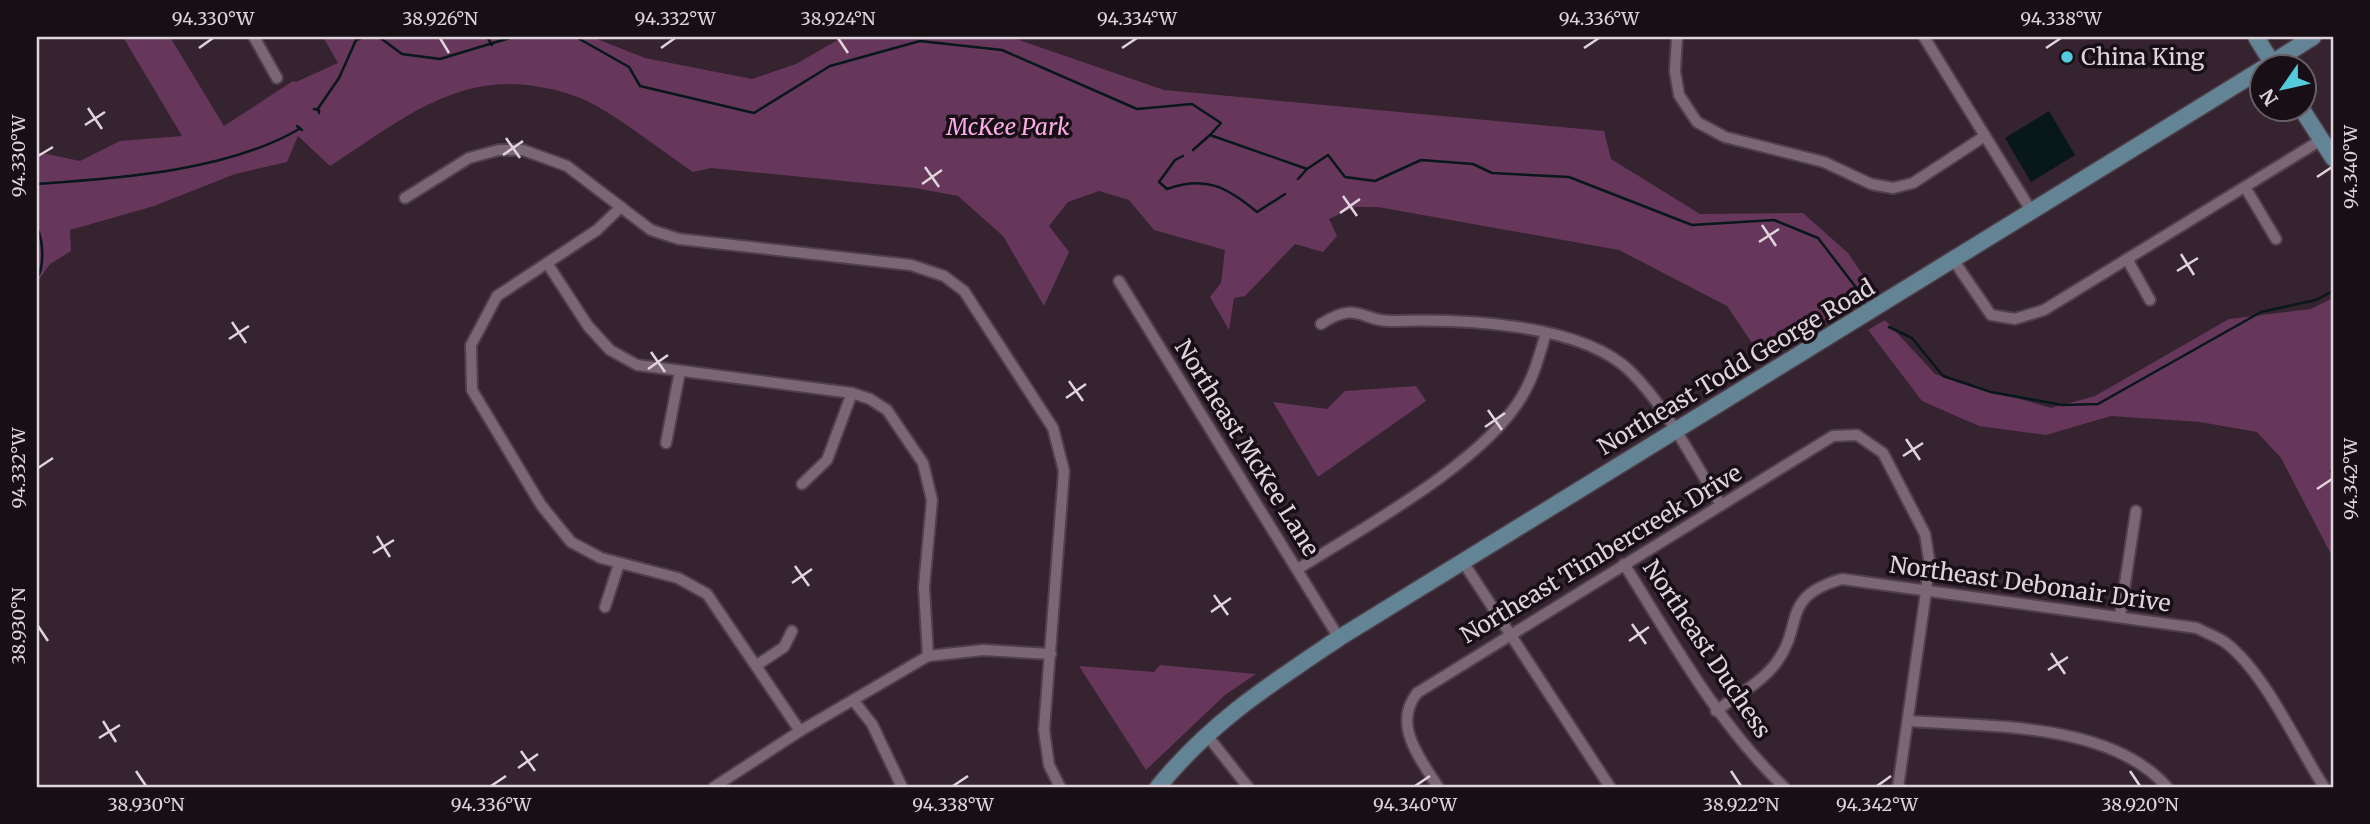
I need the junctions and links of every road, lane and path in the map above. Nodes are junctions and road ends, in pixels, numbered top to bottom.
1 (254, 37) edge
2 (1678, 37) edge
3 (1924, 37) edge
4 (2313, 37) edge
5 (2290, 52) edge
6 (277, 78) dead end
7 (2248, 79) edge
8 (2310, 122) edge
9 (1986, 136) junction
10 (2321, 140) junction
11 (2333, 158) edge
12 (2245, 187) junction
13 (405, 198) dead end
14 (621, 207) junction
15 (2032, 212) junction
16 (2276, 239) dead end
17 (2127, 260) junction
18 (1954, 261) junction
19 (547, 263) junction
20 (1119, 282) dead end
21 (2150, 300) dead end
22 (1321, 324) dead end
23 (1546, 333) junction
24 (680, 371) junction
25 (852, 393) junction
26 (1674, 430) junction
27 (666, 443) dead end
28 (802, 484) dead end
29 (1721, 505) junction
30 (2136, 511) dead end
31 (1463, 562) junction
32 (619, 564) junction
33 (1624, 564) junction
34 (1298, 569) junction
35 (1926, 592) junction
36 (606, 607) dead end
37 (2120, 616) junction
38 (792, 631) dead end
39 (1512, 632) junction
40 (1339, 638) junction
41 (1051, 654) junction
42 (928, 656) junction
43 (757, 665) junction
44 (853, 699) junction
45 (1716, 710) junction
46 (1909, 721) junction
47 (800, 731) junction
48 (1206, 734) junction
49 (714, 787) edge
50 (902, 787) edge
51 (1060, 787) edge
52 (1158, 787) edge
53 (1248, 787) edge
54 (1438, 787) edge
55 (1610, 787) edge
56 (1784, 787) edge
57 (1898, 787) edge
58 (2167, 787) edge
59 (2324, 787) edge

1 - 6 street
2 - 9 street
3 - 9 street
4 - 5 main road, Northeast Todd George Road
7 - 15 main road, Northeast Todd George Road
8 - 10 main road
9 - 15 street
10 - 11 main road
10 - 12 street
12 - 16 street
12 - 17 street
13 - 14 street
14 - 19 street
14 - 41 street
15 - 18 main road, Northeast Todd George Road
17 - 18 street
17 - 21 street
18 - 26 main road, Northeast Todd George Road
19 - 24 street
19 - 32 street
20 - 34 street, Northeast McKee Lane
22 - 23 street
23 - 26 street
23 - 34 street
24 - 25 street
24 - 27 street
25 - 28 street
25 - 42 street
26 - 29 street
26 - 31 main road, Northeast Todd George Road
29 - 33 street, Northeast Timbercreek Drive
29 - 35 street, Northeast Timbercreek Drive
30 - 37 street
31 - 39 street
31 - 40 main road, Northeast Todd George Road
32 - 36 street
32 - 43 street
33 - 39 street, Northeast Timbercreek Drive
33 - 45 street, Northeast Duchess
34 - 40 street, Northeast McKee Lane
35 - 37 street, Northeast Debonair Drive
35 - 45 street, Northeast Debonair Drive
35 - 46 street
37 - 59 street, Northeast Debonair Drive
38 - 43 street
39 - 54 street, Northeast Timbercreek Drive
39 - 55 street
40 - 48 main road, Northeast Todd George Road
41 - 42 street
41 - 51 street
42 - 44 street
43 - 47 street
44 - 47 street
44 - 50 street
45 - 56 street, Northeast Duchess
46 - 57 street
46 - 58 street
47 - 49 street
48 - 52 main road, Northeast Todd George Road
48 - 53 street

